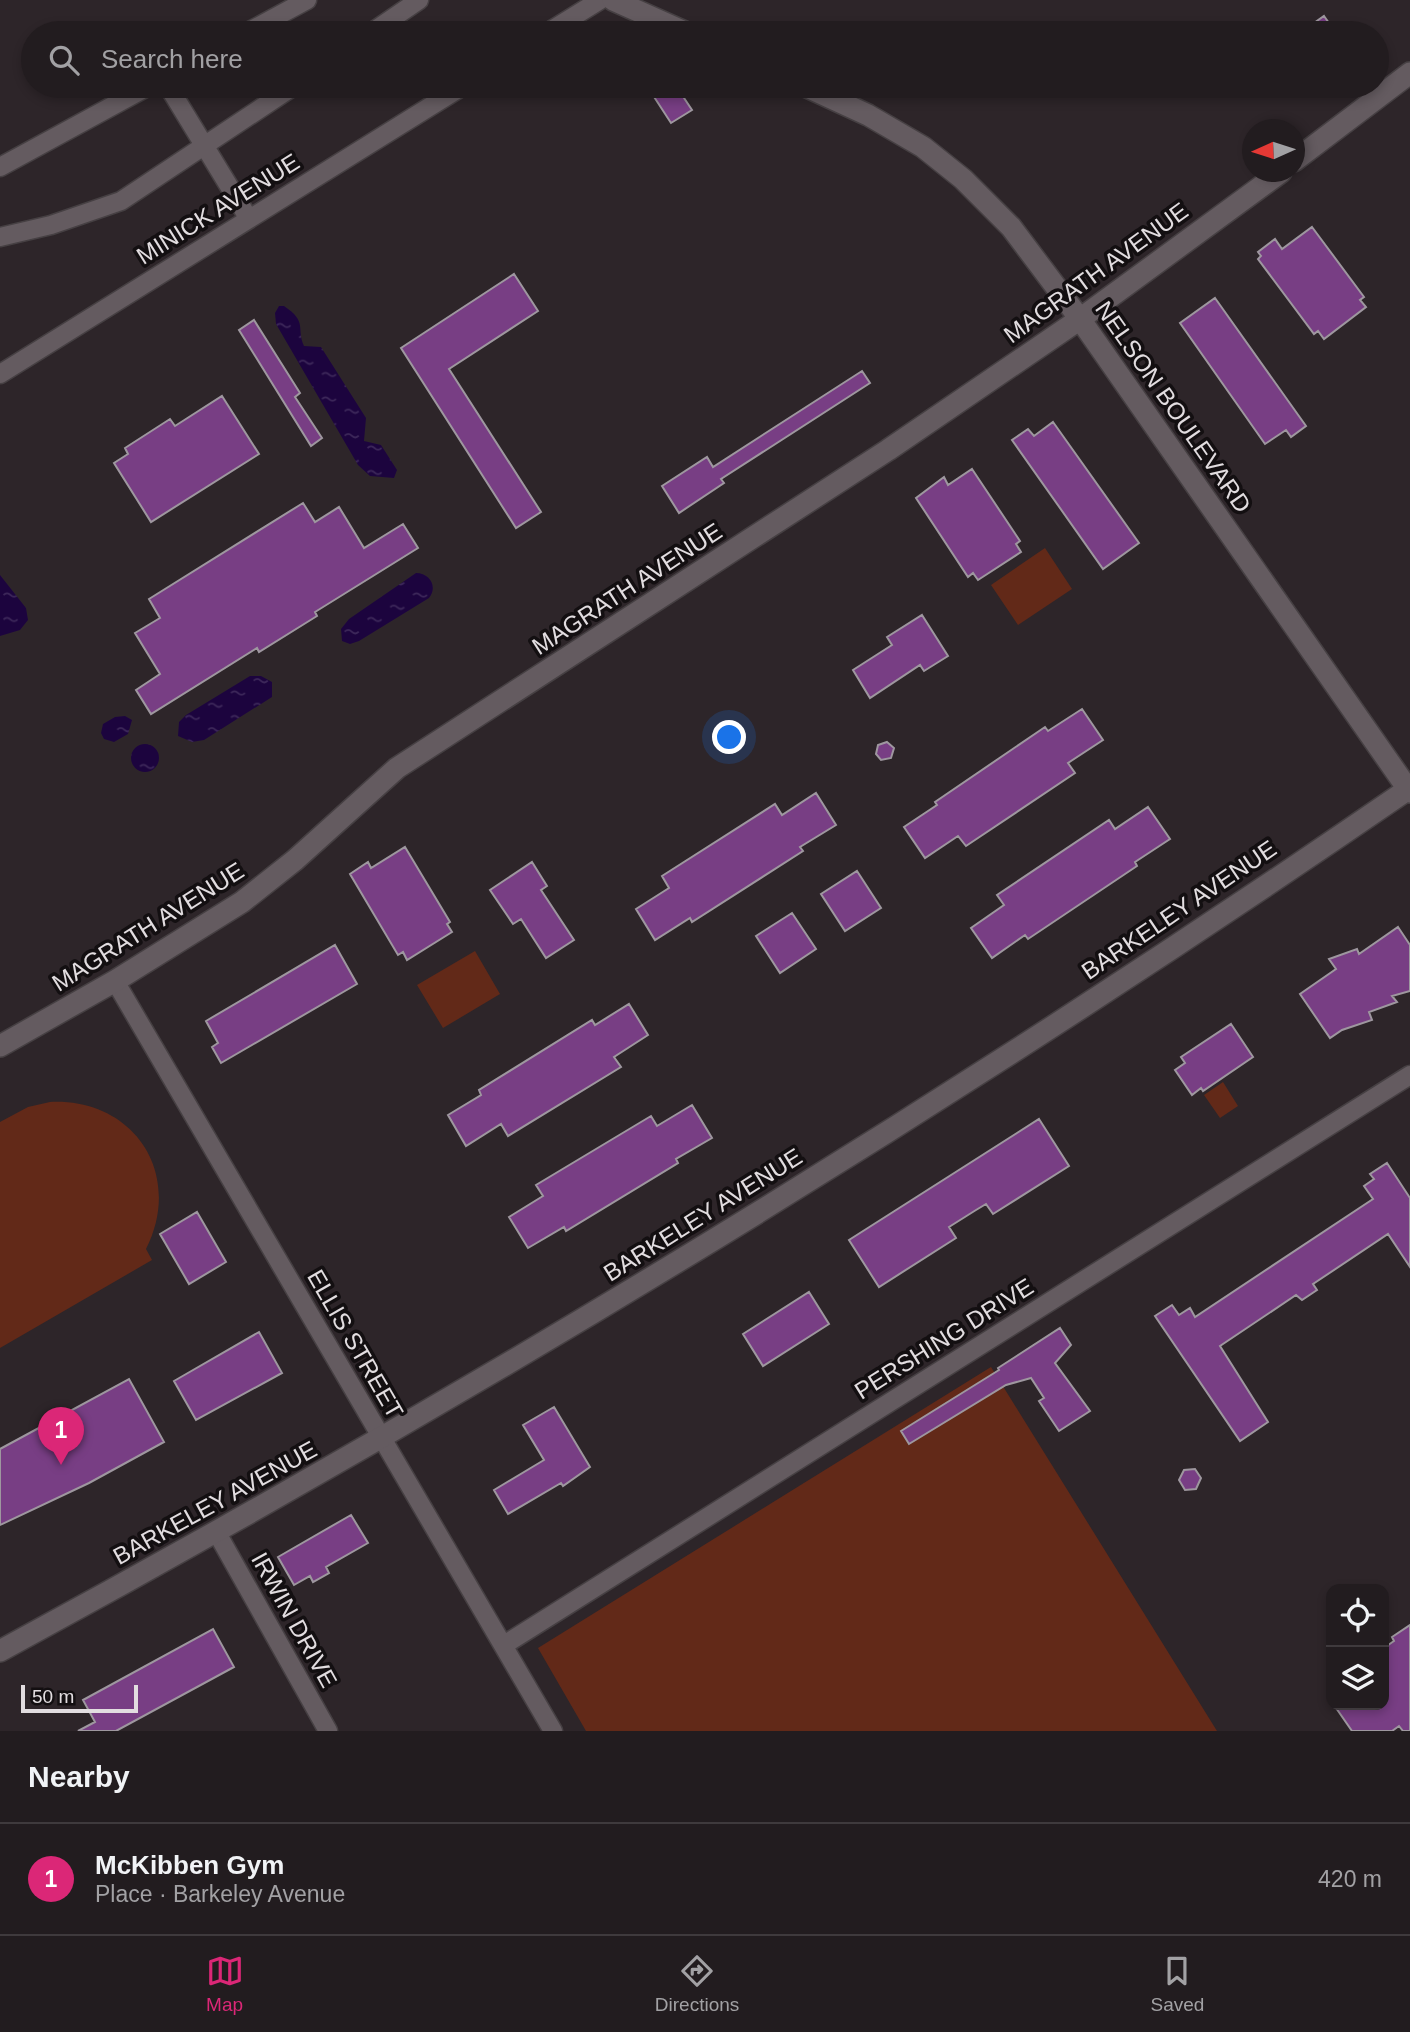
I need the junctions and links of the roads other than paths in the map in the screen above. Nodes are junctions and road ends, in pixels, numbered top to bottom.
1 (307, 0) edge
2 (419, 0) edge
3 (600, 0) edge
4 (613, 0) edge
5 (268, 21) edge
6 (388, 21) edge
7 (566, 21) edge
8 (660, 21) edge
9 (1410, 73) edge
10 (1389, 89) edge
11 (127, 98) edge
12 (175, 98) edge
13 (276, 98) edge
14 (444, 98) edge
15 (829, 98) edge
16 (1377, 98) edge
17 (205, 147) junction
18 (1305, 153) edge
19 (0, 167) edge
20 (1267, 182) edge
21 (249, 219) junction
22 (0, 237) edge
23 (1080, 319) junction
24 (0, 374) edge
25 (1409, 790) edge
26 (115, 981) junction
27 (0, 1046) edge
28 (1410, 1075) edge
29 (383, 1440) junction
30 (217, 1533) junction
31 (504, 1645) junction
32 (0, 1651) edge
33 (328, 1731) edge
34 (553, 1731) edge

1 - 5 street
2 - 6 street
3 - 7 street
4 - 8 main road
9 - 10 main road
11 - 19 street
12 - 17 street
13 - 17 street
14 - 21 street, MINICK AVENUE
15 - 23 main road, NELSON BOULEVARD
16 - 18 main road
17 - 21 street
17 - 22 street
20 - 23 main road, MAGRATH AVENUE
21 - 24 street, MINICK AVENUE
23 - 25 main road, NELSON BOULEVARD
23 - 26 main road, MAGRATH AVENUE
25 - 29 main road, BARKELEY AVENUE
26 - 27 main road, MAGRATH AVENUE
26 - 29 street, ELLIS STREET
28 - 31 street, PERSHING DRIVE
29 - 30 main road, BARKELEY AVENUE
29 - 31 street, ELLIS STREET
30 - 32 main road, BARKELEY AVENUE
30 - 33 street, IRWIN DRIVE
31 - 34 street, ELLIS STREET

